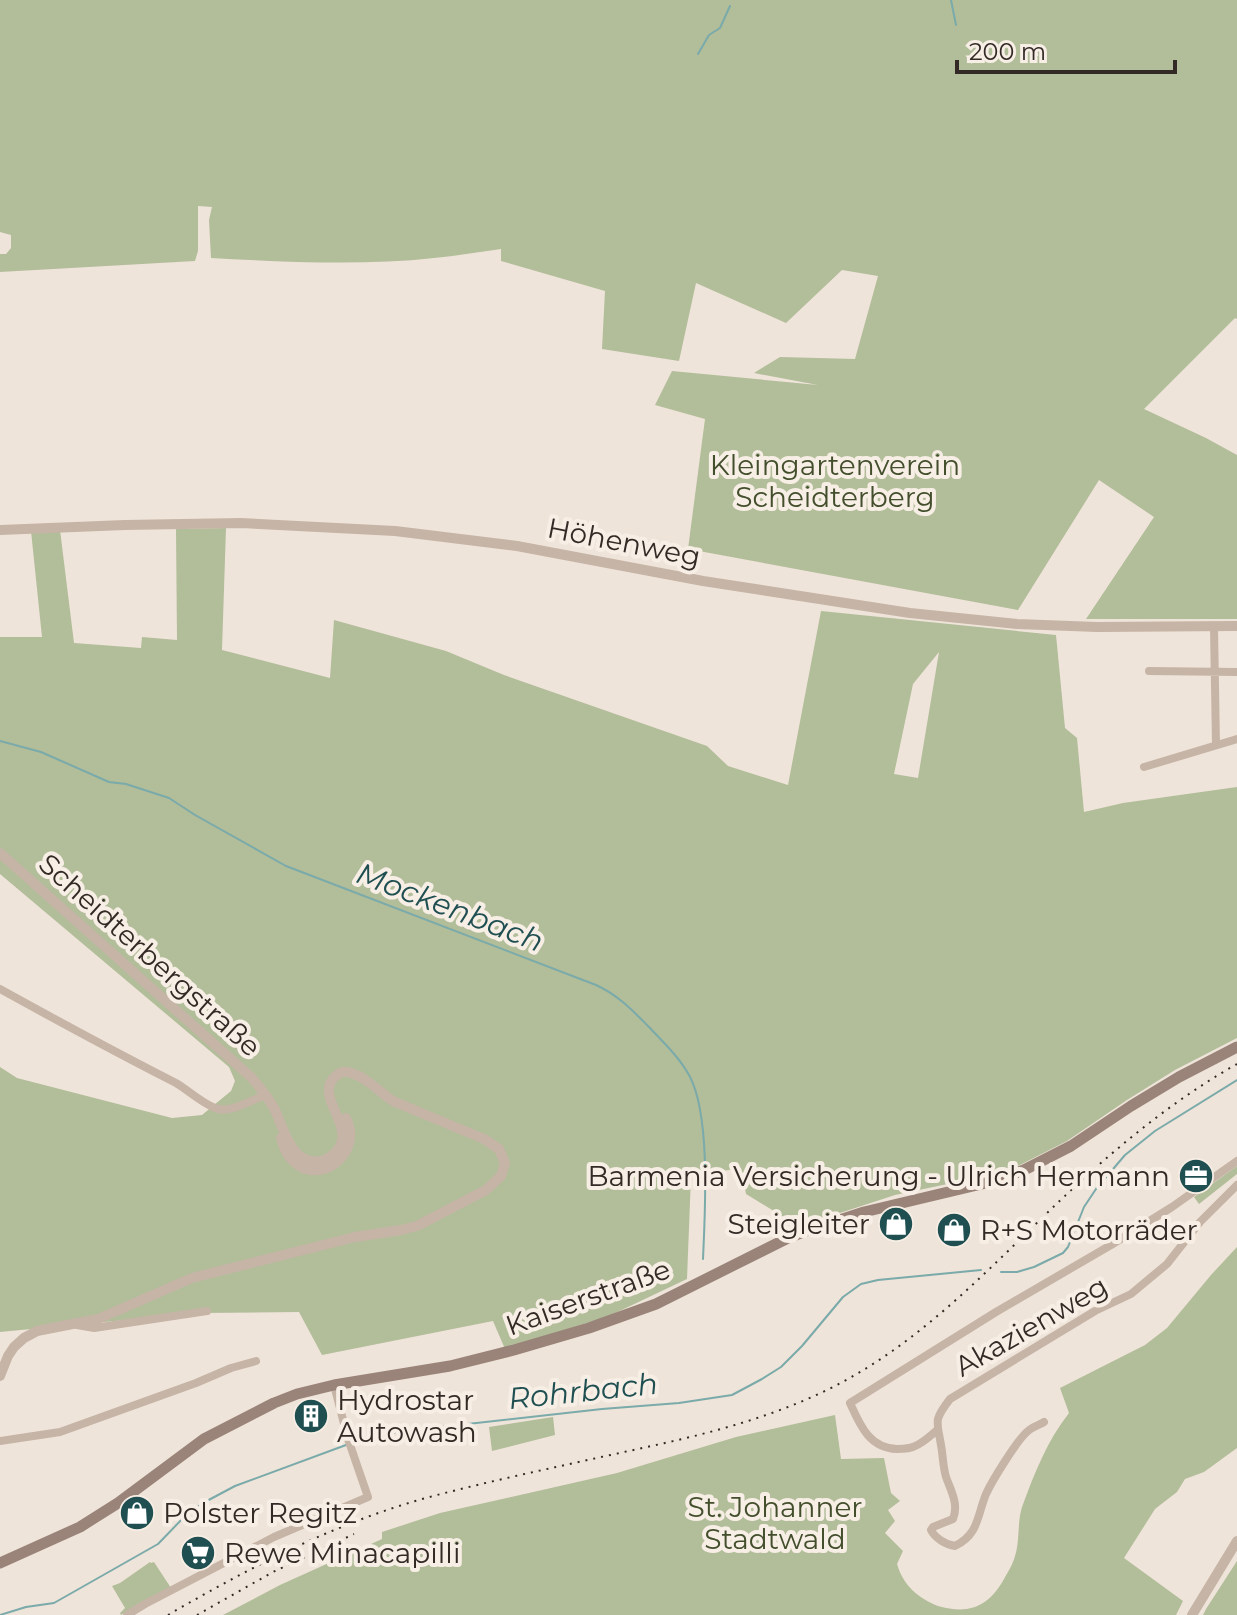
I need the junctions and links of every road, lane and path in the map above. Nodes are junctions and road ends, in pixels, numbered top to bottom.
1 (0, 530) edge
2 (1237, 626) edge
3 (1214, 627) junction
4 (1149, 671) dead end
5 (1216, 672) junction
6 (1237, 672) edge
7 (1237, 739) edge
8 (1216, 745) junction
9 (1144, 767) dead end
10 (0, 853) edge
11 (0, 989) edge
12 (1237, 1047) edge
13 (265, 1095) junction
14 (1237, 1161) edge
15 (1237, 1185) edge
16 (207, 1311) dead end
17 (71, 1323) junction
18 (256, 1361) dead end
19 (0, 1376) edge
20 (334, 1385) junction
21 (1044, 1422) dead end
22 (936, 1431) junction
23 (0, 1441) edge
24 (1237, 1541) edge
25 (0, 1563) edge
26 (127, 1615) edge
27 (1192, 1615) edge

1 - 3 street, Höhenweg
2 - 3 street, Höhenweg
3 - 5 street
4 - 5 street
5 - 6 street
5 - 8 street
7 - 8 street
8 - 9 street
10 - 13 street, Scheidterbergstraße
11 - 13 street
12 - 20 main road, Kaiserstraße
13 - 17 street, Scheidterbergstraße
14 - 22 street
15 - 22 street, Akazienweg
16 - 17 street, Scheidterbergstraße
17 - 19 street, Scheidterbergstraße
18 - 23 street
20 - 25 main road, Kaiserstraße
20 - 26 street
21 - 22 street
24 - 27 street

